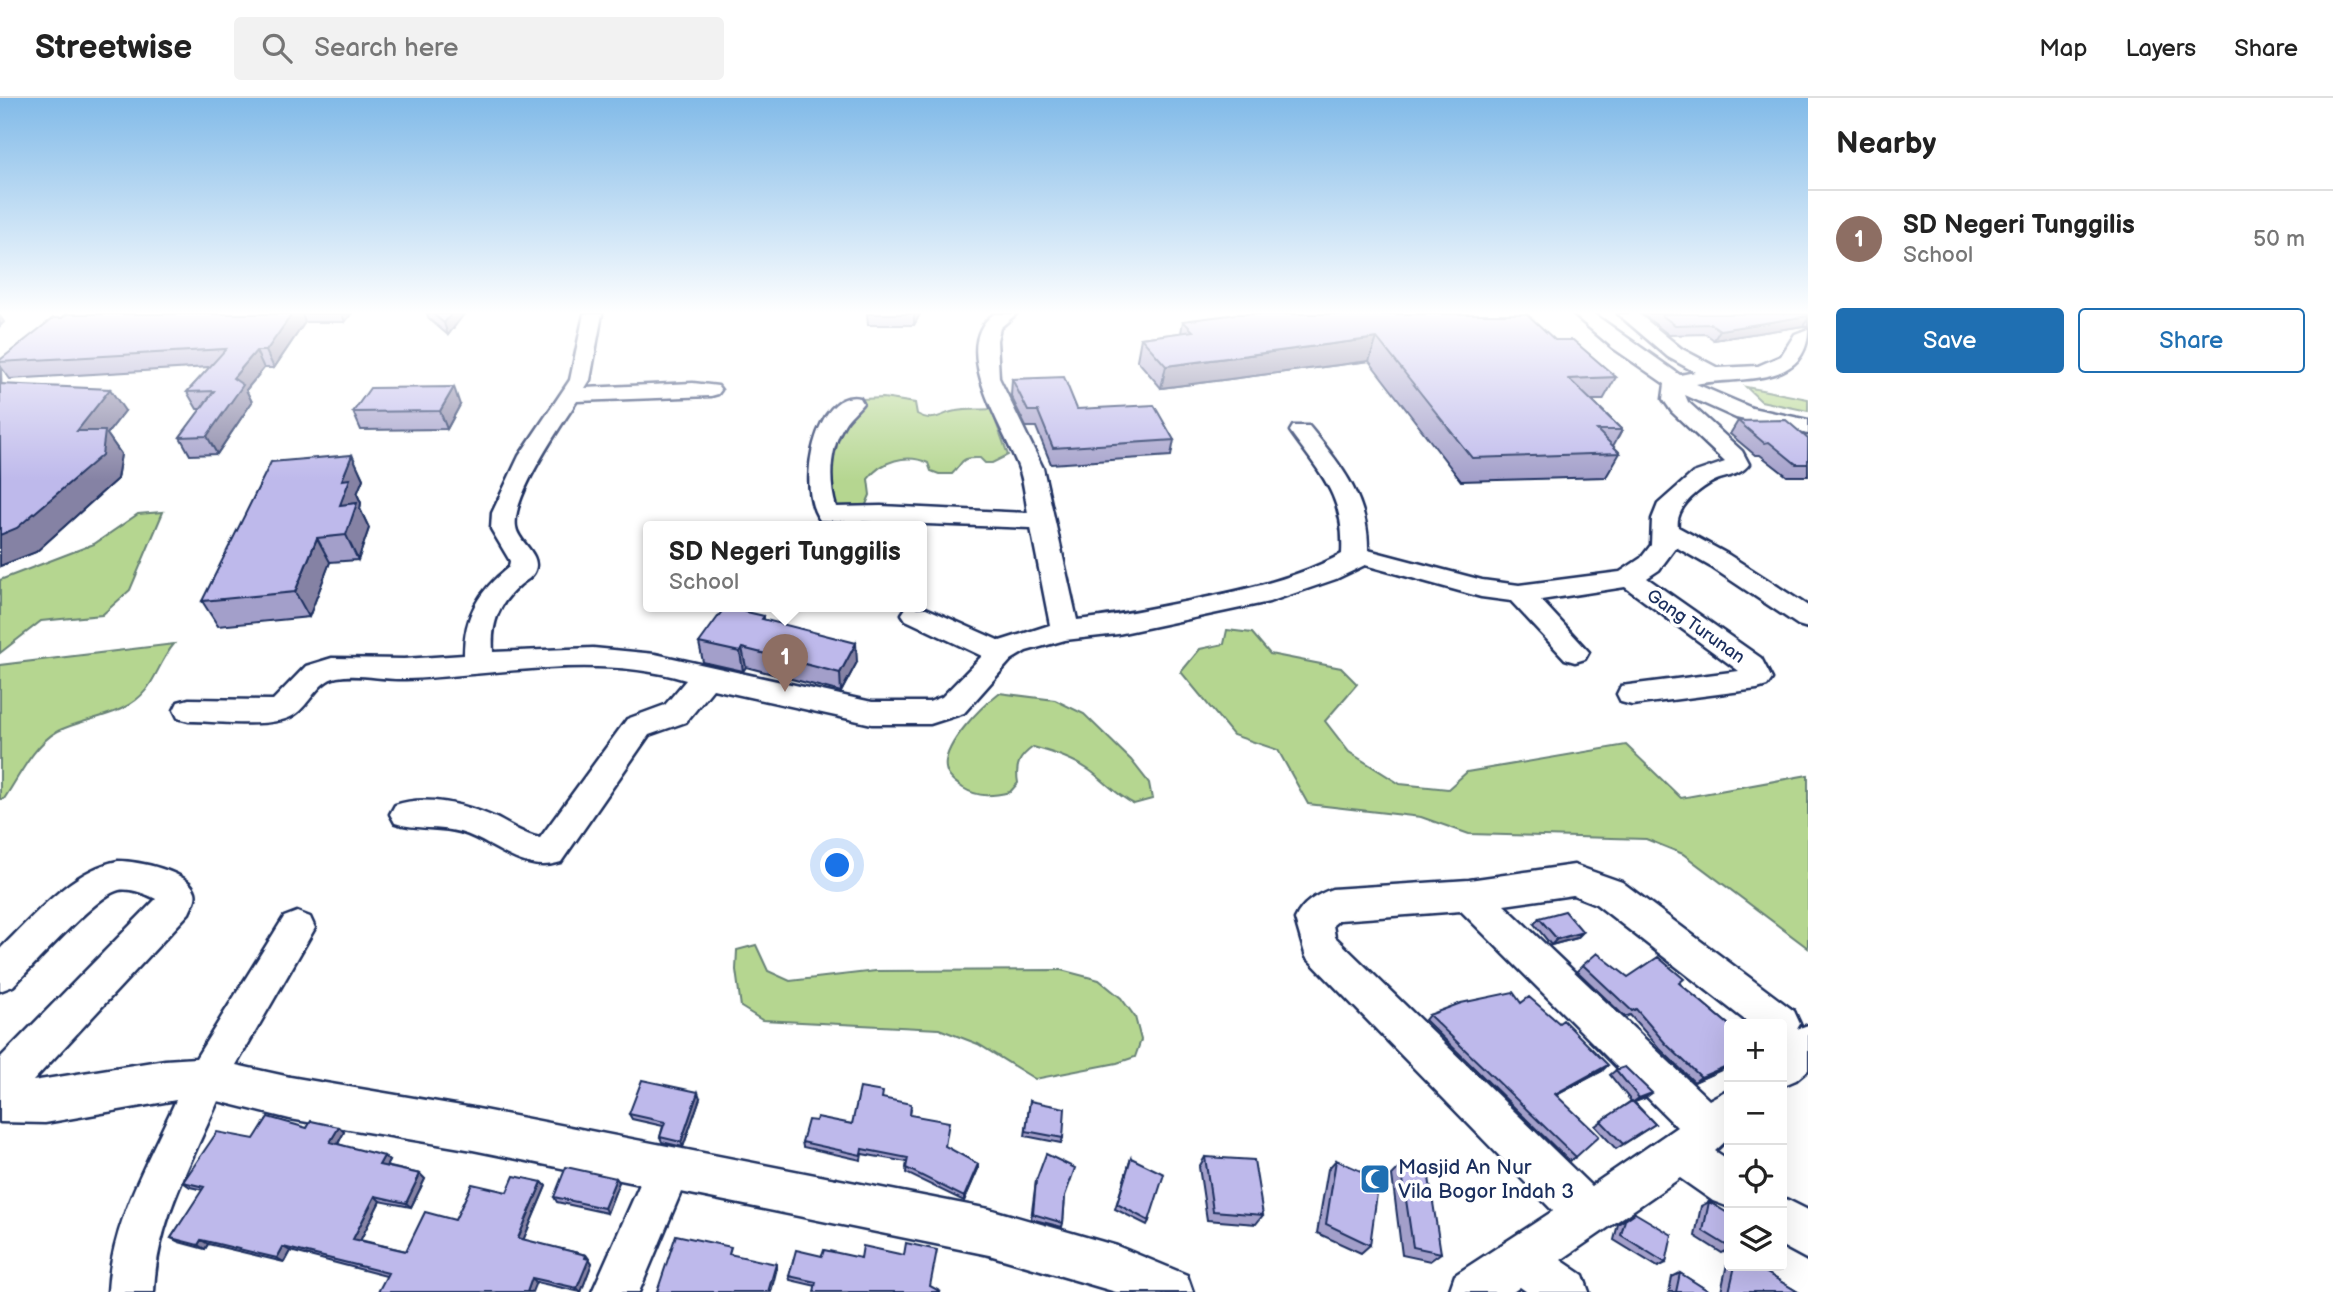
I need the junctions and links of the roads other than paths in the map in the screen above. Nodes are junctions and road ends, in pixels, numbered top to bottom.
1 (583, 370) edge
2 (989, 370) edge
3 (1673, 370) edge
4 (1681, 370) edge
5 (1689, 370) edge
6 (1767, 370) edge
7 (1696, 378) junction
8 (711, 390) dead end
9 (570, 395) junction
10 (852, 403) dead end
11 (1798, 420) edge
12 (1301, 431) dead end
13 (1041, 521) junction
14 (1666, 531) junction
15 (1355, 558) junction
16 (1629, 578) junction
17 (1519, 594) junction
18 (916, 614) dead end
19 (1808, 619) edge
20 (1065, 631) junction
21 (1575, 652) dead end
22 (1001, 653) junction
23 (479, 663) junction
24 (706, 677) junction
25 (1632, 694) dead end
26 (189, 710) dead end
27 (407, 814) dead end
28 (1469, 895) junction
29 (298, 928) dead end
30 (0, 974) edge
31 (1792, 1041) edge
32 (208, 1078) junction
33 (0, 1087) edge
34 (0, 1101) edge
35 (1705, 1130) edge
36 (669, 1169) junction
37 (1724, 1174) edge
38 (1587, 1214) junction
39 (1787, 1222) edge
40 (1808, 1237) edge
41 (1522, 1260) junction
42 (131, 1292) edge
43 (615, 1292) edge
44 (1170, 1292) edge
45 (1472, 1292) edge
46 (1566, 1292) edge

1 - 9 street
2 - 13 street
3 - 7 street
4 - 7 street
5 - 7 street
6 - 7 street
7 - 11 street
7 - 14 street
8 - 9 street
9 - 23 street
10 - 13 street
12 - 15 street
13 - 20 street
14 - 16 street
14 - 19 street
15 - 17 street
15 - 20 street
16 - 17 street
16 - 25 street, Gang Turunan
17 - 21 street
18 - 22 street
20 - 22 street
22 - 24 street
23 - 24 street
23 - 26 street
24 - 27 street
28 - 31 street
28 - 35 street
28 - 38 street
29 - 32 street
30 - 33 street
32 - 34 street
32 - 36 street
32 - 42 street
35 - 37 street
35 - 38 street
36 - 43 street
36 - 44 street
38 - 41 street
39 - 40 street
41 - 45 street
41 - 46 street

